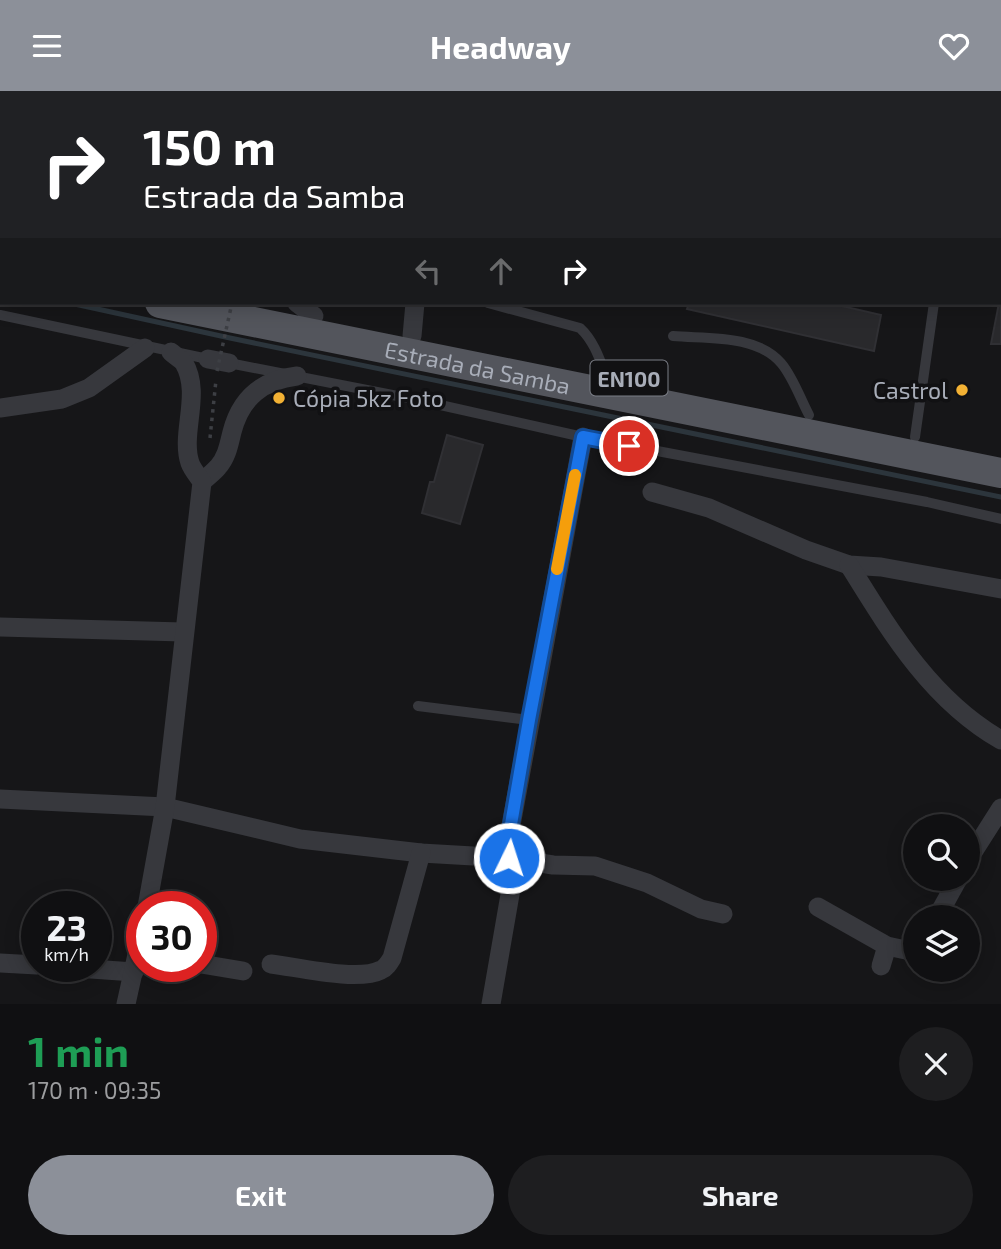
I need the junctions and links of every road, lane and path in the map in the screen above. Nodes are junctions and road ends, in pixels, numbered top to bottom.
1 (170, 305) edge
2 (232, 305) edge
3 (273, 305) edge
4 (415, 305) edge
5 (495, 305) edge
6 (934, 305) edge
7 (306, 309) edge
8 (0, 315) edge
9 (412, 335) junction
10 (673, 335) dead end
11 (145, 348) junction
12 (171, 352) junction
13 (218, 364) junction
14 (605, 373) junction
15 (297, 376) junction
16 (0, 408) edge
17 (809, 415) junction
18 (583, 437) junction
19 (915, 437) junction
20 (1001, 454) edge
21 (1001, 473) edge
22 (202, 482) junction
23 (652, 492) dead end
24 (1001, 519) edge
25 (849, 565) junction
26 (1001, 589) edge
27 (0, 627) edge
28 (183, 632) junction
29 (418, 706) dead end
30 (529, 720) junction
31 (1001, 740) edge
32 (0, 799) edge
33 (165, 807) junction
34 (1001, 808) edge
35 (980, 841) edge
36 (421, 853) junction
37 (509, 858) junction
38 (149, 891) edge
39 (818, 907) dead end
40 (723, 914) dead end
41 (887, 946) junction
42 (903, 949) edge
43 (0, 963) edge
44 (21, 964) edge
45 (271, 964) dead end
46 (881, 966) dead end
47 (217, 967) edge
48 (243, 971) dead end
49 (132, 982) edge
50 (126, 1004) edge
51 (491, 1004) edge

1 - 21 main road, Estrada da Samba / EN100
2 - 13 path, bridge
3 - 7 main road, Estrada da Samba / EN100
4 - 9 street
5 - 14 lane
6 - 19 lane
7 - 9 main road, Estrada da Samba / EN100
8 - 11 lane, Estrada da Samba
9 - 14 main road, Estrada da Samba / EN100
10 - 17 lane
11 - 12 lane, Estrada da Samba
11 - 16 street
12 - 13 lane, Estrada da Samba
12 - 22 street
13 - 15 lane, Estrada da Samba
14 - 17 main road, Estrada da Samba / EN100
15 - 18 lane, Estrada da Samba
15 - 22 street
17 - 19 main road, Estrada da Samba / EN100
18 - 24 lane, Estrada da Samba
18 - 30 street
19 - 20 main road, Estrada da Samba / EN100
22 - 28 street
23 - 25 street
25 - 26 street
25 - 31 street
27 - 28 street
28 - 33 street
29 - 30 lane
30 - 37 street
32 - 33 street
33 - 36 street
33 - 38 street
34 - 35 street
36 - 37 street
36 - 45 street
37 - 40 street
37 - 51 street
39 - 41 street
41 - 42 street
41 - 46 street
43 - 44 street
47 - 48 street
49 - 50 street

